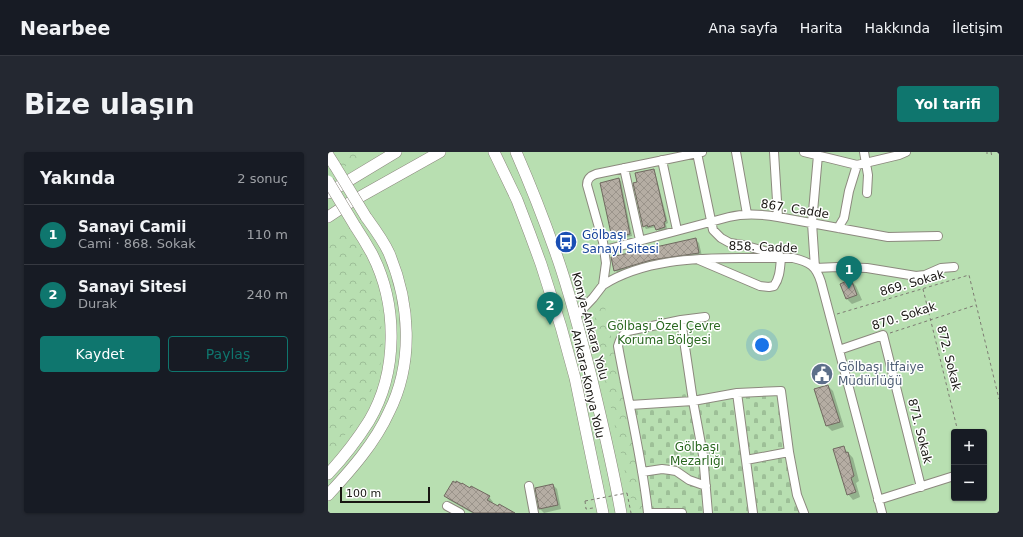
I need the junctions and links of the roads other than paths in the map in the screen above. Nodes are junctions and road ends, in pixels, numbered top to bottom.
1 (396, 152) edge
2 (440, 152) edge
3 (494, 152) edge
4 (516, 152) edge
5 (700, 152) edge
6 (736, 152) edge
7 (774, 152) edge
8 (804, 152) edge
9 (864, 152) edge
10 (906, 152) edge
11 (328, 155) edge
12 (818, 155) junction
13 (662, 160) junction
14 (866, 163) junction
15 (857, 165) junction
16 (624, 168) junction
17 (328, 181) edge
18 (328, 193) edge
19 (867, 193) dead end
20 (748, 214) junction
21 (328, 217) edge
22 (778, 217) junction
23 (712, 221) junction
24 (812, 223) junction
25 (838, 228) junction
26 (677, 230) junction
27 (938, 236) dead end
28 (640, 240) junction
29 (605, 250) junction
30 (696, 258) junction
31 (785, 258) junction
32 (954, 267) dead end
33 (814, 268) junction
34 (603, 285) junction
35 (576, 316) junction
36 (705, 317) dead end
37 (681, 320) junction
38 (883, 335) joint
39 (839, 350) junction
40 (737, 393) junction
41 (693, 401) junction
42 (630, 405) junction
43 (789, 452) junction
44 (746, 460) junction
45 (642, 472) junction
46 (328, 474) edge
47 (951, 477) edge
48 (529, 486) dead end
49 (706, 486) junction
50 (921, 486) junction
51 (328, 495) edge
52 (878, 500) junction
53 (447, 506) dead end
54 (603, 510) edge
55 (460, 513) edge
56 (534, 513) edge
57 (621, 513) edge
58 (648, 513) edge
59 (682, 513) edge
60 (708, 513) edge
61 (752, 513) edge
62 (804, 513) edge
63 (882, 513) edge

1 - 18 highway
2 - 21 highway
3 - 54 highway, Ankara-Konya Yolu
4 - 35 highway, Konya-Ankara Yolu
5 - 13 street
5 - 23 street
6 - 20 street
7 - 22 street
8 - 12 street
9 - 14 street
10 - 14 street
11 - 51 highway, bridge
12 - 15 street
12 - 24 street
13 - 16 street
13 - 26 street
14 - 15 street
14 - 19 street
15 - 25 street
16 - 28 street
16 - 29 street
17 - 46 highway, bridge
20 - 22 street, 867. Cadde
20 - 23 street, 867. Cadde
22 - 24 street, 867. Cadde
23 - 26 street, 867. Cadde
23 - 31 street
24 - 25 street, 867. Cadde
24 - 33 street
25 - 27 street, 867. Cadde
26 - 28 street, 867. Cadde
28 - 29 street, 867. Cadde
29 - 34 street
30 - 31 street, 858. Cadde
30 - 31 street
30 - 34 street, 858. Cadde
31 - 33 street, 858. Cadde
32 - 33 street
33 - 39 street
34 - 35 street
35 - 57 highway, Konya-Ankara Yolu
36 - 37 street
37 - 41 street
37 - 42 street
38 - 39 street, 870. Sokak
38 - 50 street, 871. Sokak
39 - 52 street
40 - 41 street
40 - 43 street
40 - 44 street
41 - 42 street
41 - 49 street
42 - 45 street
43 - 44 street
43 - 62 street
44 - 61 street
45 - 49 street
45 - 58 street
47 - 50 street
48 - 56 street
49 - 60 street
50 - 52 street
52 - 63 street
53 - 55 street
58 - 59 street

